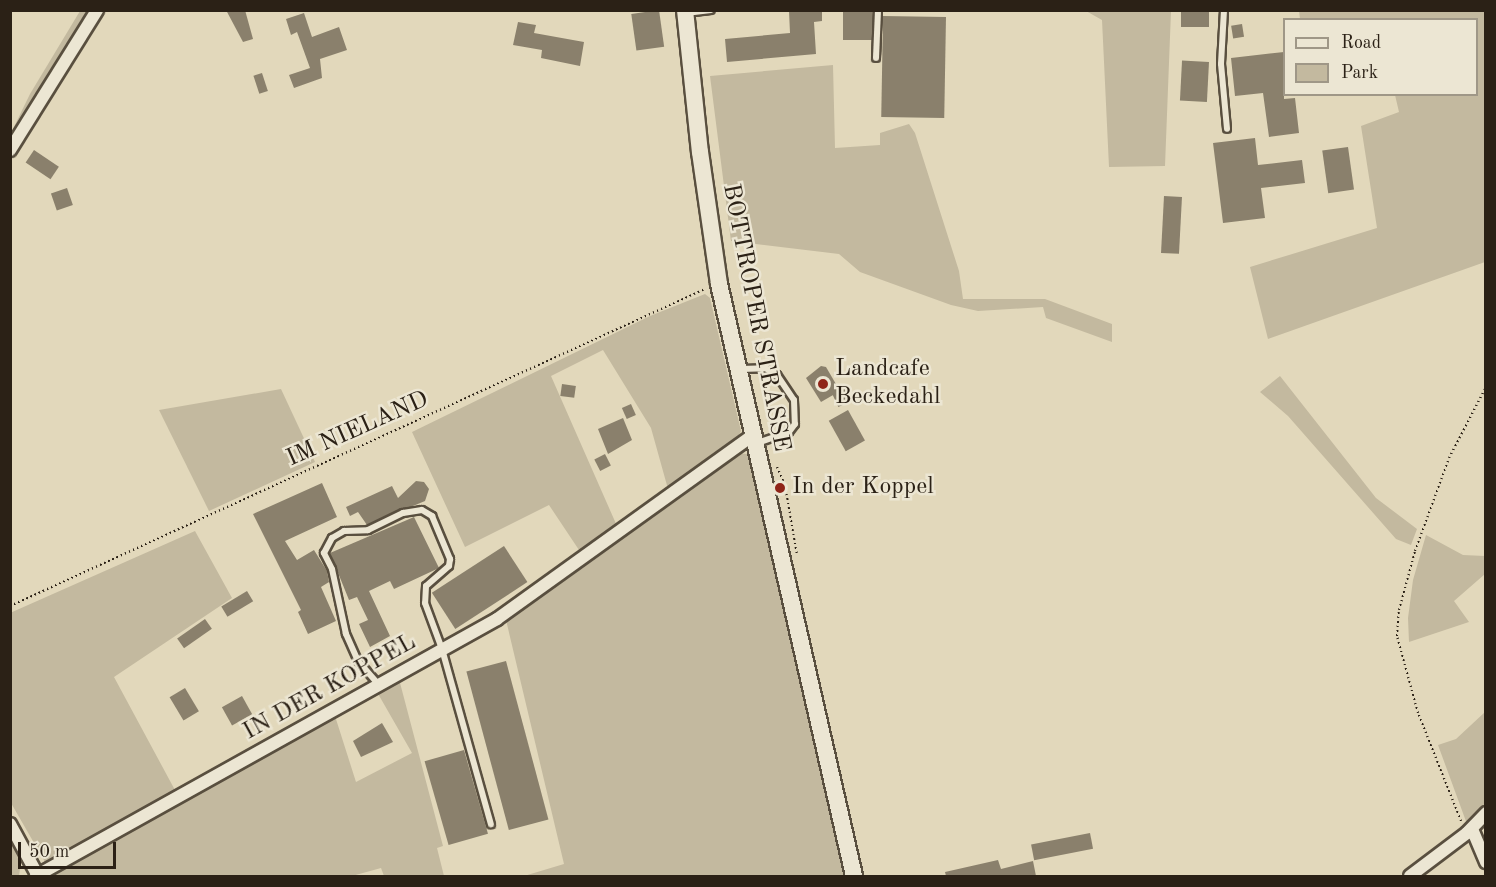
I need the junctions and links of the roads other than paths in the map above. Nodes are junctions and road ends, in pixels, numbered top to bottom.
1 (97, 10) edge
2 (711, 10) edge
3 (878, 10) edge
4 (1224, 10) edge
5 (685, 12) edge
6 (876, 58) dead end
7 (1227, 129) dead end
8 (10, 150) edge
9 (738, 369) junction
10 (753, 440) junction
11 (442, 650) junction
12 (379, 685) junction
13 (1485, 813) edge
14 (10, 824) edge
15 (491, 824) dead end
16 (1470, 831) junction
17 (1485, 862) edge
18 (37, 876) edge
19 (854, 876) edge
20 (1410, 876) edge

1 - 8 street
2 - 5 lane
3 - 6 lane
4 - 7 lane
5 - 9 main road, BOTTROPER STRASSE
9 - 10 main road, BOTTROPER STRASSE
9 - 10 lane
10 - 11 street, IN DER KOPPEL
10 - 19 main road, BOTTROPER STRASSE
11 - 12 street, IN DER KOPPEL
11 - 12 lane
11 - 15 lane
12 - 18 street, IN DER KOPPEL
13 - 16 street
14 - 18 street
16 - 17 street
16 - 20 street

